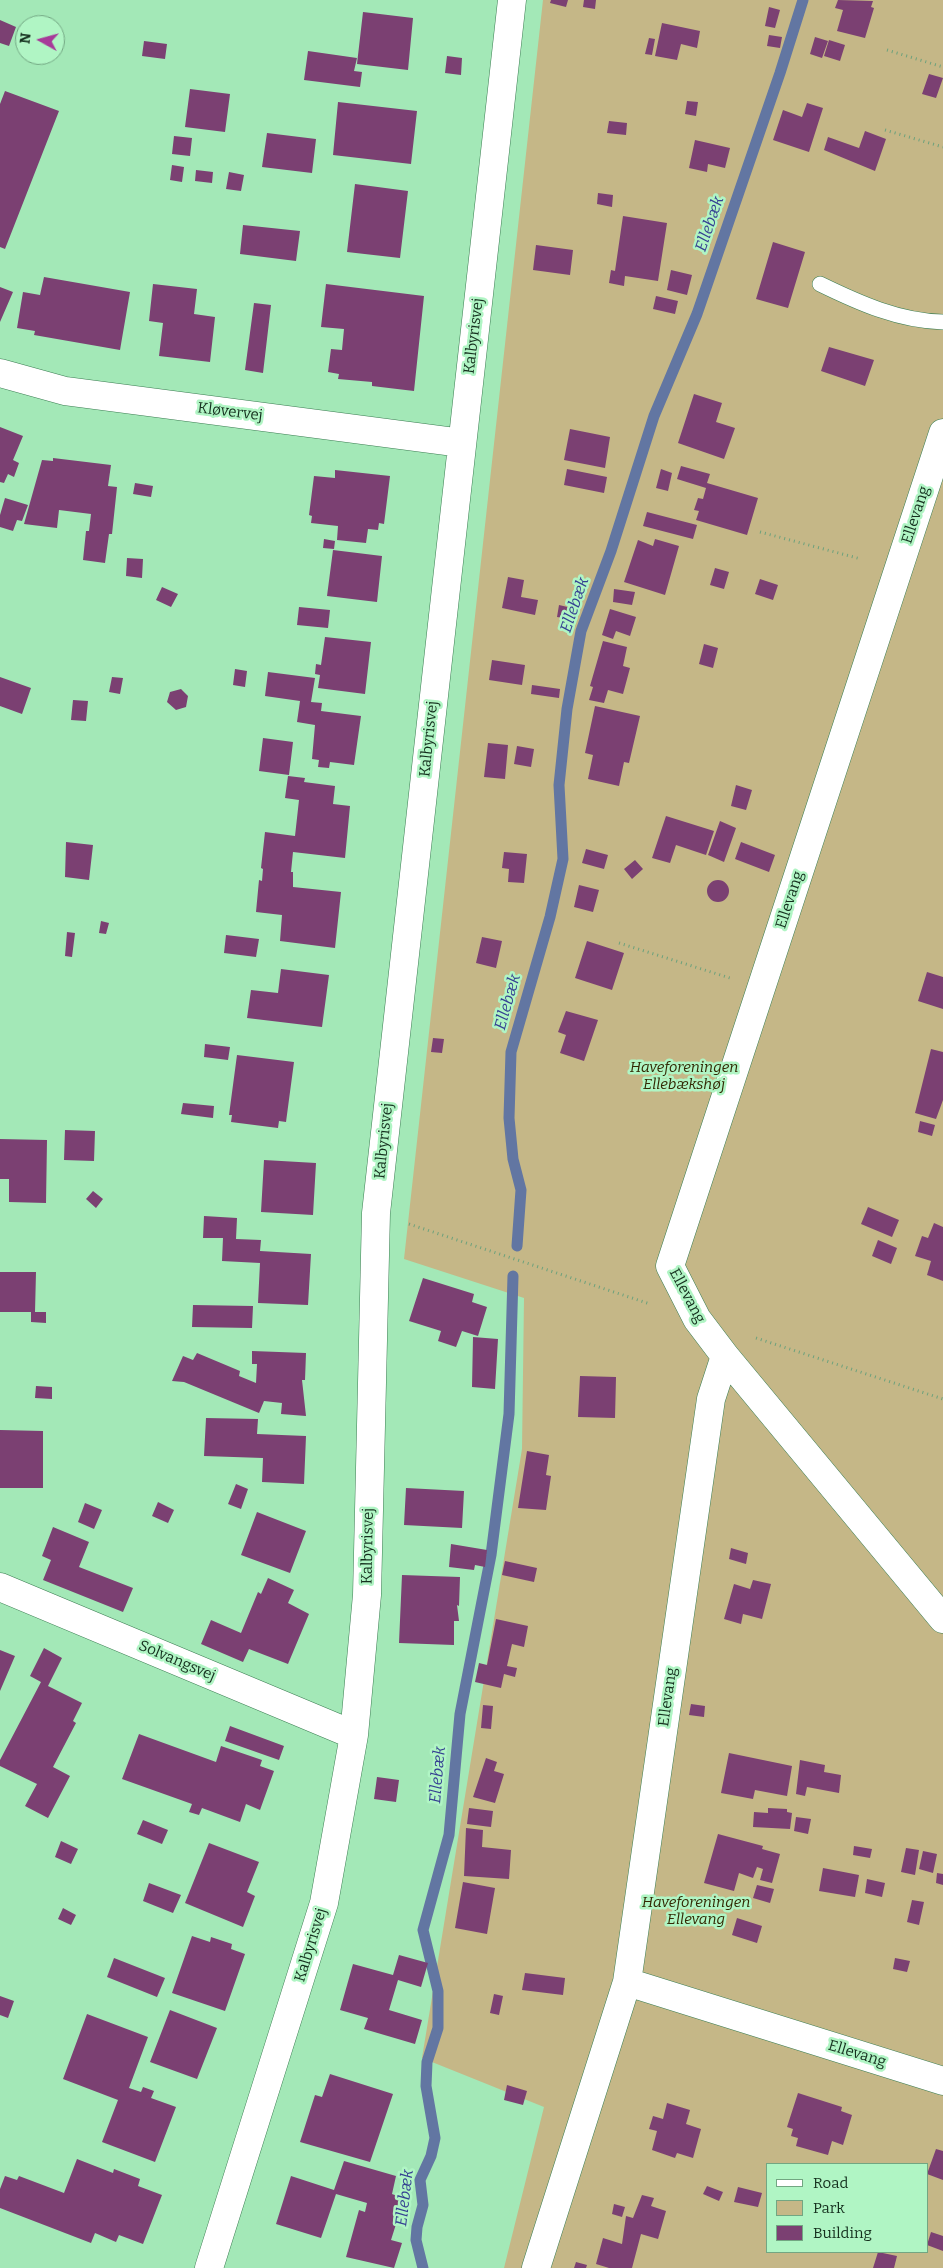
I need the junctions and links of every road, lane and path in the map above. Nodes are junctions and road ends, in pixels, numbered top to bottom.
1 (512, 0) edge
2 (887, 50) dead end
3 (943, 67) edge
4 (885, 130) dead end
5 (943, 147) edge
6 (820, 284) dead end
7 (943, 322) edge
8 (0, 373) edge
9 (943, 433) edge
10 (462, 443) junction
11 (760, 532) dead end
12 (861, 559) dead end
13 (619, 943) dead end
14 (735, 980) dead end
15 (725, 1356) junction
16 (0, 1587) edge
17 (943, 1619) edge
18 (354, 1735) junction
19 (627, 1982) junction
20 (943, 2080) edge
21 (209, 2268) edge
22 (536, 2268) edge

1 - 10 street, Kalbyrisvej
2 - 3 path
4 - 5 path
6 - 7 lane
8 - 10 street, Kløvervej
9 - 15 street, Ellevang
10 - 18 street, Kalbyrisvej
11 - 12 path
13 - 14 path
15 - 17 street, Ellevang
15 - 19 street, Ellevang
16 - 18 street, Solvangsvej
18 - 21 street, Kalbyrisvej
19 - 20 street, Ellevang
19 - 22 street, Ellevang

